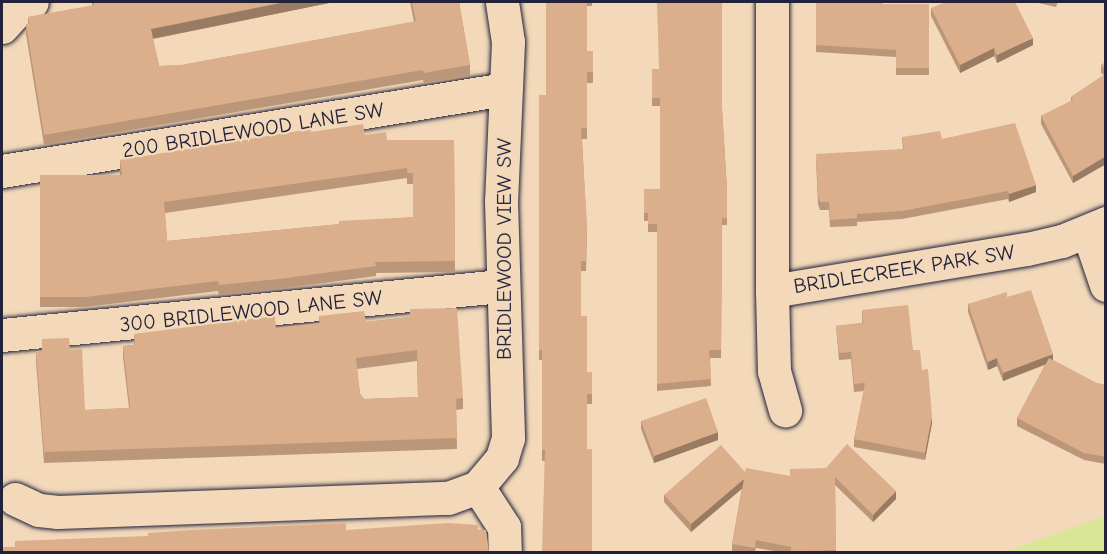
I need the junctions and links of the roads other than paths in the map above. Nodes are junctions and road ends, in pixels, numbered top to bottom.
1 (502, 2) edge
2 (772, 2) edge
3 (506, 89) junction
4 (2, 171) edge
5 (1097, 227) edge
6 (1106, 285) edge
7 (501, 286) junction
8 (772, 291) junction
9 (2, 335) edge
10 (785, 410) dead end
11 (478, 487) junction
12 (6, 503) edge
13 (505, 552) edge

1 - 3 street, BRIDLEWOOD VIEW SW
2 - 8 street, BRIDLECREEK PARK SW
3 - 4 street, 200 BRIDLEWOOD LANE SW
3 - 7 street, BRIDLEWOOD VIEW SW
5 - 6 street
5 - 8 street, BRIDLECREEK PARK SW
7 - 9 street, 300 BRIDLEWOOD LANE SW
7 - 11 street, BRIDLEWOOD VIEW SW
8 - 10 street
11 - 12 street
11 - 13 street

